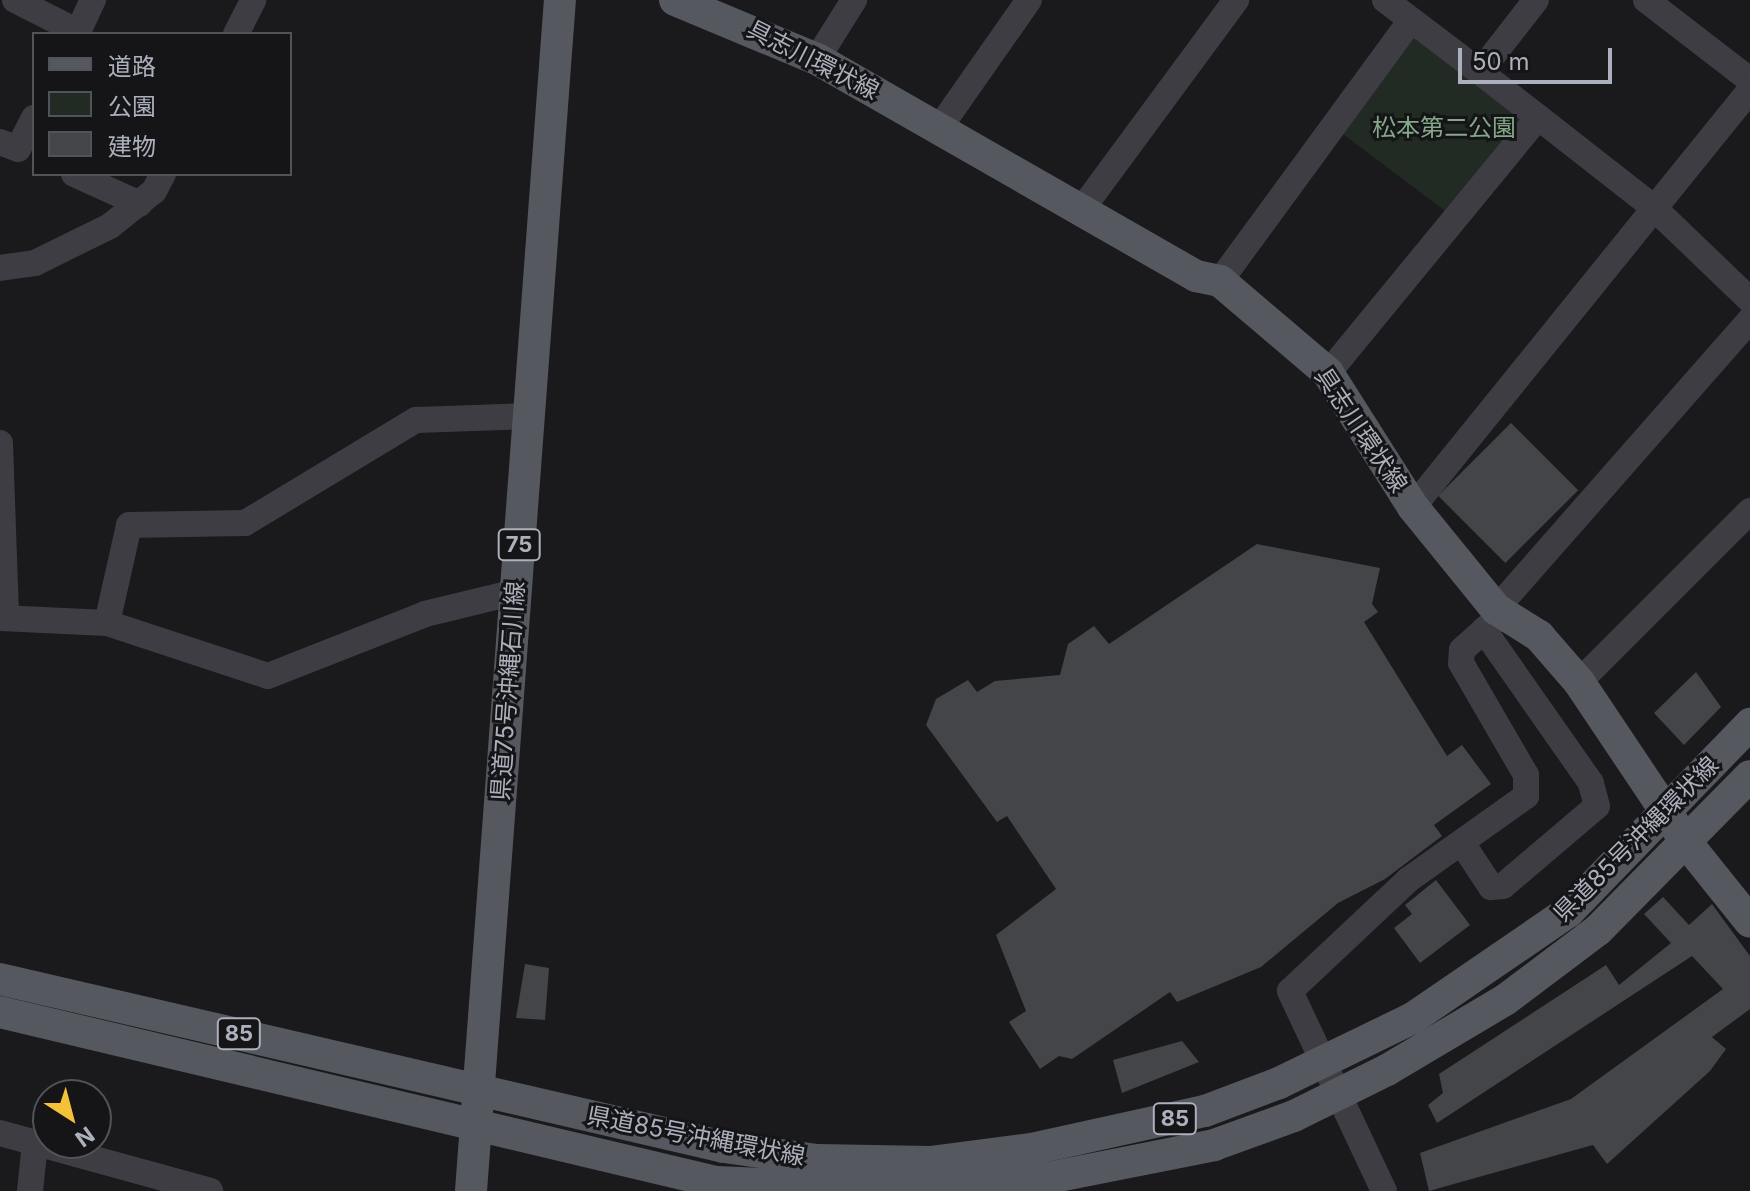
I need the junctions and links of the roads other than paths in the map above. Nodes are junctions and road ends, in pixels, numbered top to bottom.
1 (15, 0) edge
2 (93, 0) edge
3 (560, 0) edge
4 (675, 0) edge
5 (854, 0) edge
6 (1029, 0) edge
7 (1236, 0) edge
8 (1385, 0) edge
9 (1536, 0) edge
10 (1646, 0) edge
11 (246, 2) edge
12 (715, 6) edge
13 (1411, 20) junction
14 (75, 32) edge
15 (77, 32) edge
16 (237, 32) edge
17 (817, 59) junction
18 (1480, 72) junction
19 (1750, 80) edge
20 (1750, 90) edge
21 (1538, 117) junction
22 (32, 122) edge
23 (940, 127) junction
24 (17, 149) edge
25 (78, 176) edge
26 (161, 176) edge
27 (140, 204) junction
28 (1653, 207) junction
29 (1082, 209) junction
30 (0, 268) edge
31 (1220, 281) junction
32 (1750, 300) edge
33 (1750, 320) edge
34 (1328, 373) junction
35 (530, 416) junction
36 (0, 443) edge
37 (1413, 507) junction
38 (1750, 511) edge
39 (516, 592) junction
40 (1494, 617) junction
41 (3, 618) edge
42 (107, 623) junction
43 (1579, 682) junction
44 (1750, 724) edge
45 (1750, 776) edge
46 (1667, 812) junction
47 (1686, 842) junction
48 (1462, 843) junction
49 (1750, 922) edge
50 (0, 979) edge
51 (0, 1012) edge
52 (1321, 1064) junction
53 (478, 1090) junction
54 (1337, 1096) junction
55 (473, 1128) junction
56 (0, 1133) edge
57 (32, 1142) edge
58 (33, 1159) edge
59 (92, 1159) edge
60 (194, 1188) edge
61 (30, 1191) edge
62 (471, 1191) edge
63 (925, 1191) edge
64 (1384, 1191) edge

1 - 14 street
2 - 15 street
3 - 35 main road, 県道75号沖縄石川線 / 75
4 - 12 main road, 具志川環状線
5 - 17 street
6 - 23 street
7 - 29 street
8 - 13 street
9 - 18 street
10 - 19 street
11 - 16 street
12 - 17 main road, 具志川環状線
13 - 18 street
13 - 31 street
17 - 23 main road, 具志川環状線
18 - 21 street
20 - 28 street
21 - 28 street
21 - 34 street
22 - 24 street
23 - 29 main road, 具志川環状線
25 - 27 street
26 - 27 street
27 - 30 street
28 - 32 street
28 - 37 street
29 - 31 main road, 具志川環状線
31 - 34 main road, 具志川環状線
33 - 40 street
34 - 37 main road, 具志川環状線
35 - 39 main road, 県道75号沖縄石川線 / 75
35 - 42 street
36 - 41 street
37 - 40 main road, 具志川環状線
38 - 43 street
39 - 42 street
39 - 53 main road, 県道75号沖縄石川線 / 75
40 - 43 main road, 具志川環状線
40 - 48 street
40 - 48 street
41 - 42 street
43 - 46 main road, 具志川環状線
44 - 46 main road, 県道85号沖縄環状線 / 85
45 - 47 main road, 県道85号沖縄環状線 / 85
46 - 47 main road, 具志川環状線
46 - 52 main road, 県道85号沖縄環状線 / 85
47 - 49 main road, 具志川環状線
47 - 54 main road, 県道85号沖縄環状線 / 85
48 - 52 street
50 - 53 main road, 県道85号沖縄環状線 / 85
51 - 55 main road, 県道85号沖縄環状線 / 85
52 - 53 main road, 県道85号沖縄環状線 / 85
52 - 54 street
53 - 55 main road, 県道75号沖縄石川線 / 75
54 - 63 main road, 県道85号沖縄環状線 / 85
54 - 64 street
55 - 62 main road, 県道75号沖縄石川線 / 75
55 - 63 main road, 県道85号沖縄環状線 / 85
56 - 57 street
58 - 61 street
59 - 60 street

